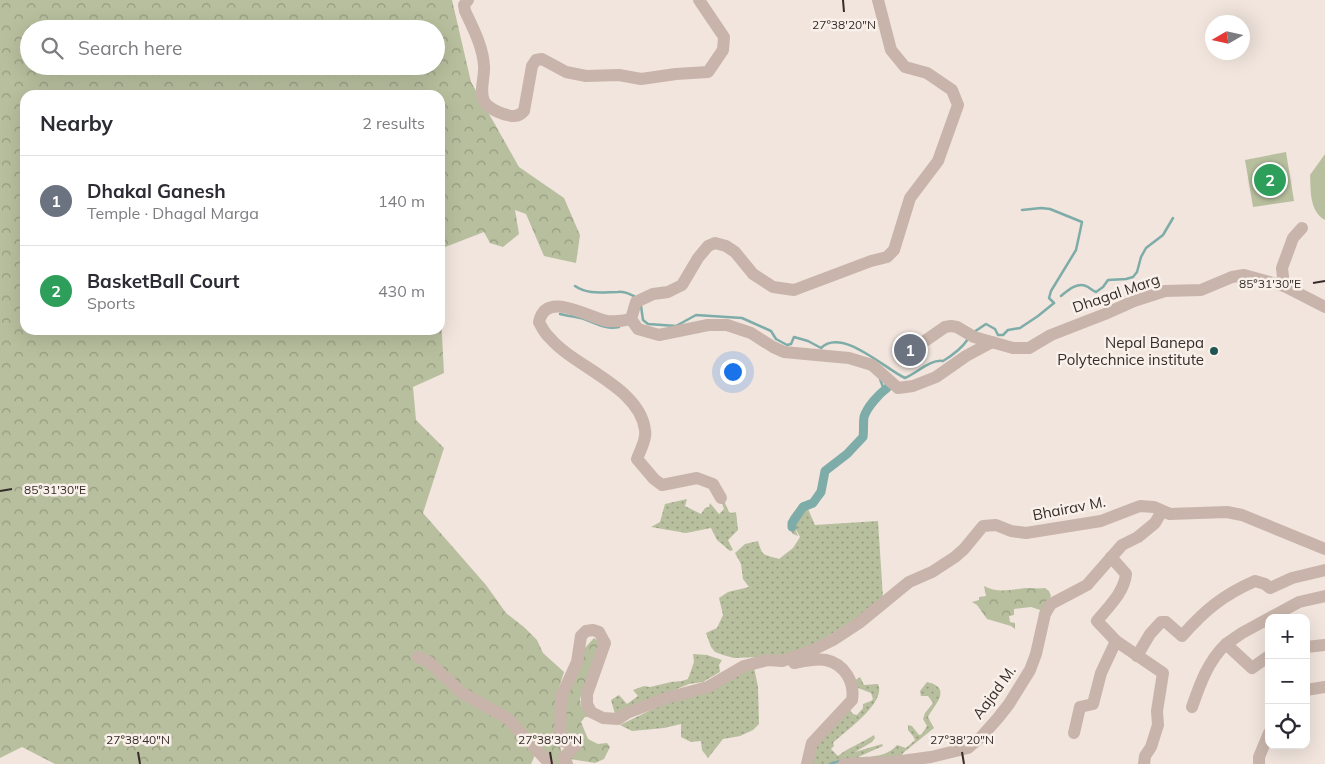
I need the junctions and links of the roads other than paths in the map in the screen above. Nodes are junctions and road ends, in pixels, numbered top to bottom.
1 (468, 0) edge
2 (699, 0) edge
3 (878, 0) edge
4 (1302, 228) dead end
5 (1284, 286) junction
6 (1325, 307) edge
7 (631, 319) junction
8 (992, 342) junction
9 (919, 344) dead end
10 (721, 498) dead end
11 (1170, 514) junction
12 (1325, 549) edge
13 (1111, 557) junction
14 (1325, 570) edge
15 (1325, 596) edge
16 (1116, 641) junction
17 (1226, 644) junction
18 (1325, 645) edge
19 (1310, 647) edge
20 (1137, 656) junction
21 (418, 657) dead end
22 (1265, 659) edge
23 (782, 661) junction
24 (1325, 687) edge
25 (1310, 689) edge
26 (1192, 707) dead end
27 (1074, 733) dead end
28 (1265, 743) edge
29 (550, 764) edge
30 (567, 764) edge
31 (807, 764) edge
32 (844, 764) edge
33 (1144, 764) edge
34 (1259, 764) edge

1 - 2 street
3 - 7 street
4 - 5 street
5 - 6 street, Dhagal Marg
5 - 8 street, Dhagal Marg
7 - 8 street
7 - 10 street
8 - 9 street, Dhagal Marg
11 - 12 street, Aajad M.
11 - 13 street, Aajad M.
11 - 23 street, Bhairav M.
13 - 16 street
13 - 32 street, Aajad M.
14 - 20 street
15 - 17 street
16 - 20 street
16 - 27 street
17 - 22 street
17 - 26 street
18 - 19 street
20 - 33 street
21 - 29 street
23 - 30 street
23 - 31 street
24 - 25 street
28 - 34 street

